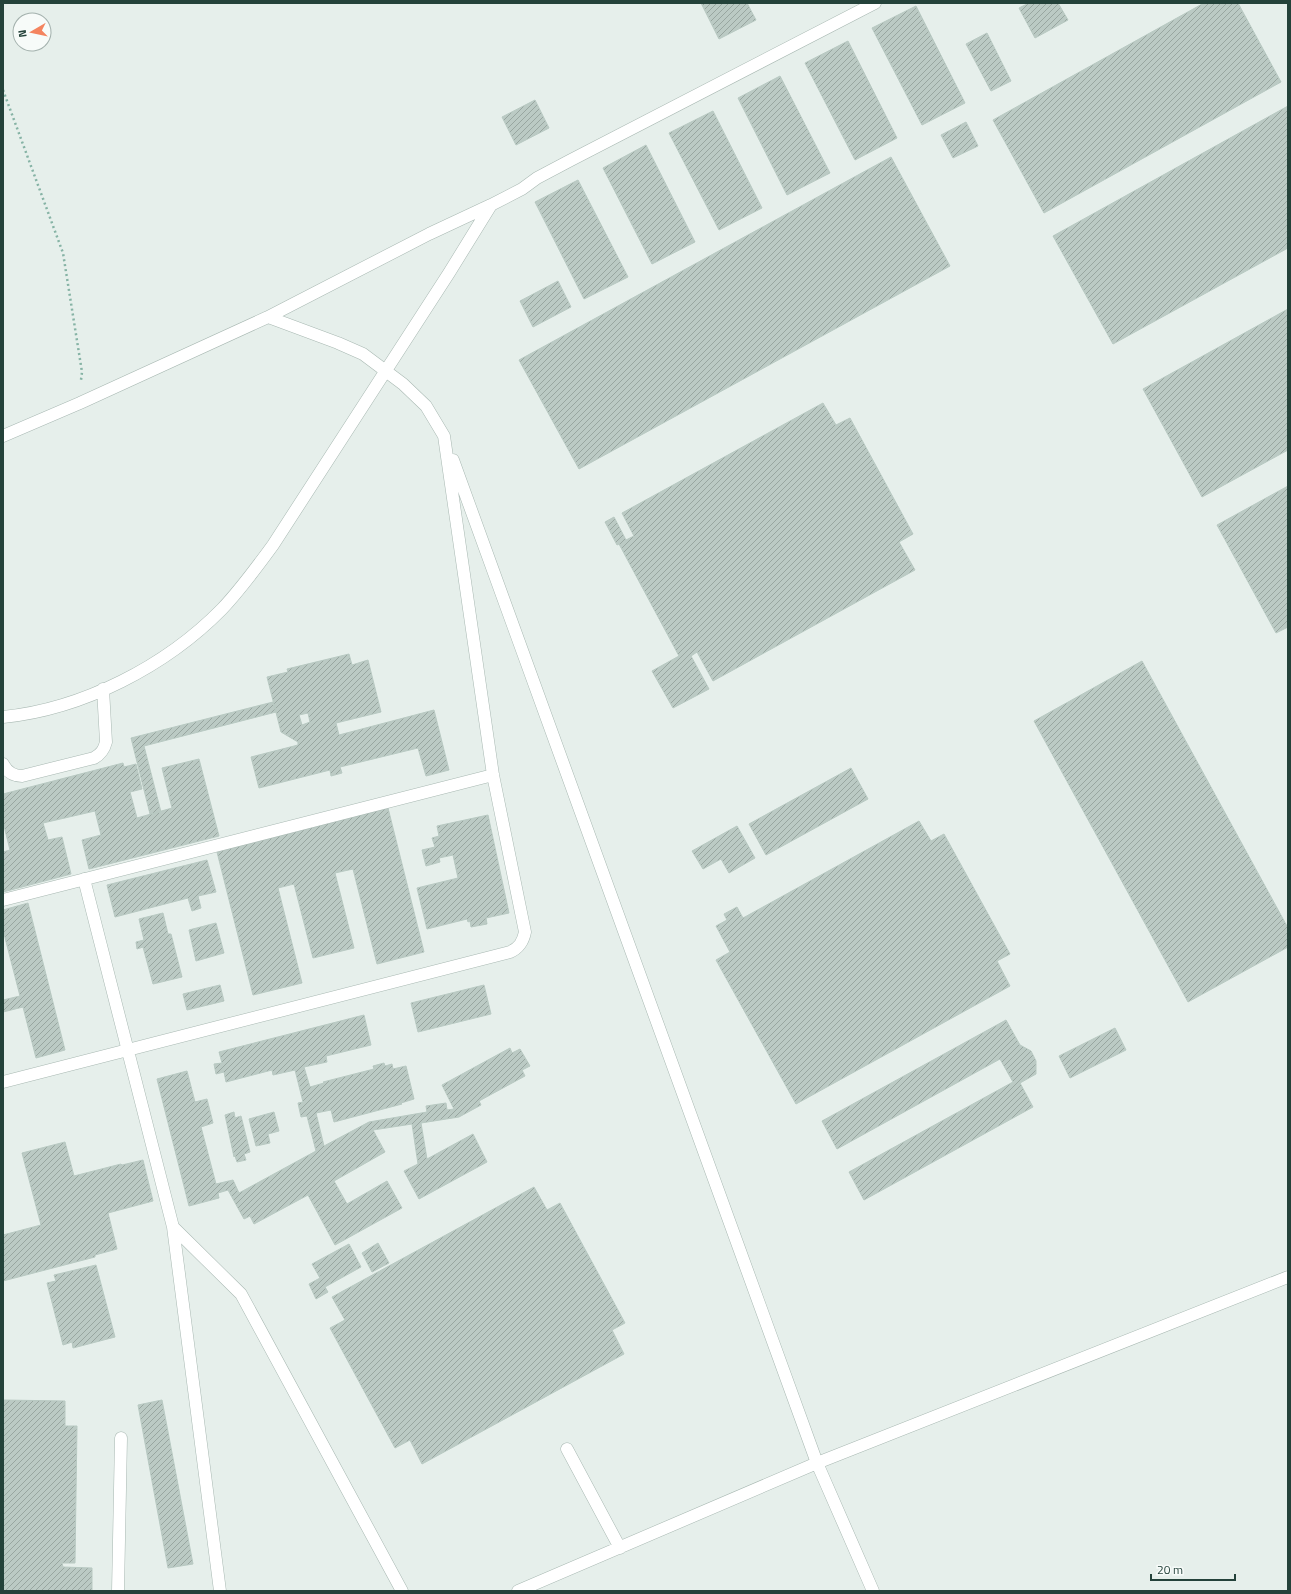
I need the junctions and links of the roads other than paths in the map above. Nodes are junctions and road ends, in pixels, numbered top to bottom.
1 (875, 3) edge
2 (491, 205) junction
3 (268, 317) junction
4 (386, 371) junction
5 (3, 436) edge
6 (444, 436) junction
7 (103, 689) junction
8 (3, 717) edge
9 (3, 764) edge
10 (493, 775) junction
11 (84, 879) junction
12 (3, 900) edge
13 (128, 1050) junction
14 (3, 1082) edge
15 (173, 1227) junction
16 (1288, 1277) edge
17 (121, 1438) dead end
18 (567, 1449) dead end
19 (817, 1463) junction
20 (620, 1548) junction
21 (118, 1591) edge
22 (220, 1591) edge
23 (402, 1591) edge
24 (518, 1591) edge
25 (873, 1591) edge

1 - 2 lane
2 - 3 lane
2 - 4 lane
3 - 4 lane
3 - 5 lane
4 - 6 lane
4 - 7 lane
6 - 10 lane
6 - 19 lane
7 - 8 lane
7 - 9 lane
10 - 11 lane
10 - 13 lane
11 - 12 lane
11 - 13 lane
13 - 14 lane
13 - 15 lane
15 - 22 lane
15 - 23 lane
16 - 19 lane
17 - 21 lane
18 - 20 lane
19 - 20 lane
19 - 25 lane
20 - 24 lane

